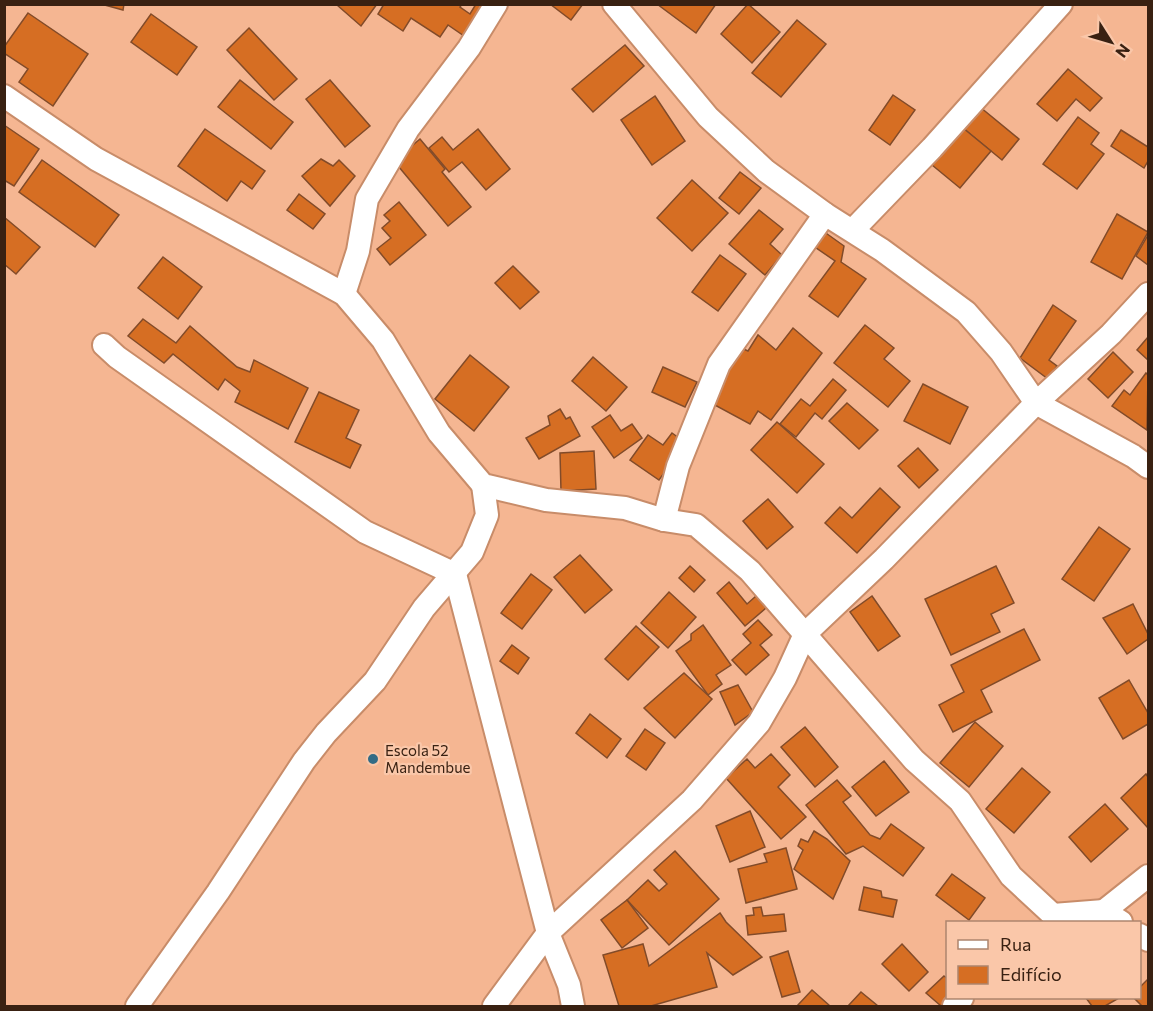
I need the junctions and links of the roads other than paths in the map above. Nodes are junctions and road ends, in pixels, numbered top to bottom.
1 (496, 4) edge
2 (614, 4) edge
3 (1061, 4) edge
4 (4, 96) edge
5 (825, 214) junction
6 (853, 230) junction
7 (344, 294) junction
8 (1149, 294) edge
9 (104, 345) dead end
10 (1036, 403) junction
11 (1149, 467) edge
12 (483, 485) junction
13 (664, 519) junction
14 (455, 574) junction
15 (805, 634) junction
16 (1149, 876) edge
17 (1113, 917) edge
18 (1086, 921) edge
19 (548, 933) junction
20 (137, 1006) edge
21 (494, 1006) edge
22 (573, 1006) edge

1 - 7 street
2 - 5 street
3 - 6 street
4 - 7 street
5 - 6 street
5 - 13 street
6 - 10 street
7 - 12 street
8 - 10 street
9 - 14 street
10 - 11 street
10 - 15 street
12 - 13 street
12 - 14 street
13 - 15 street
14 - 19 street
14 - 20 street
15 - 17 street
15 - 19 street
16 - 17 street
17 - 18 street
19 - 21 street
19 - 22 street

